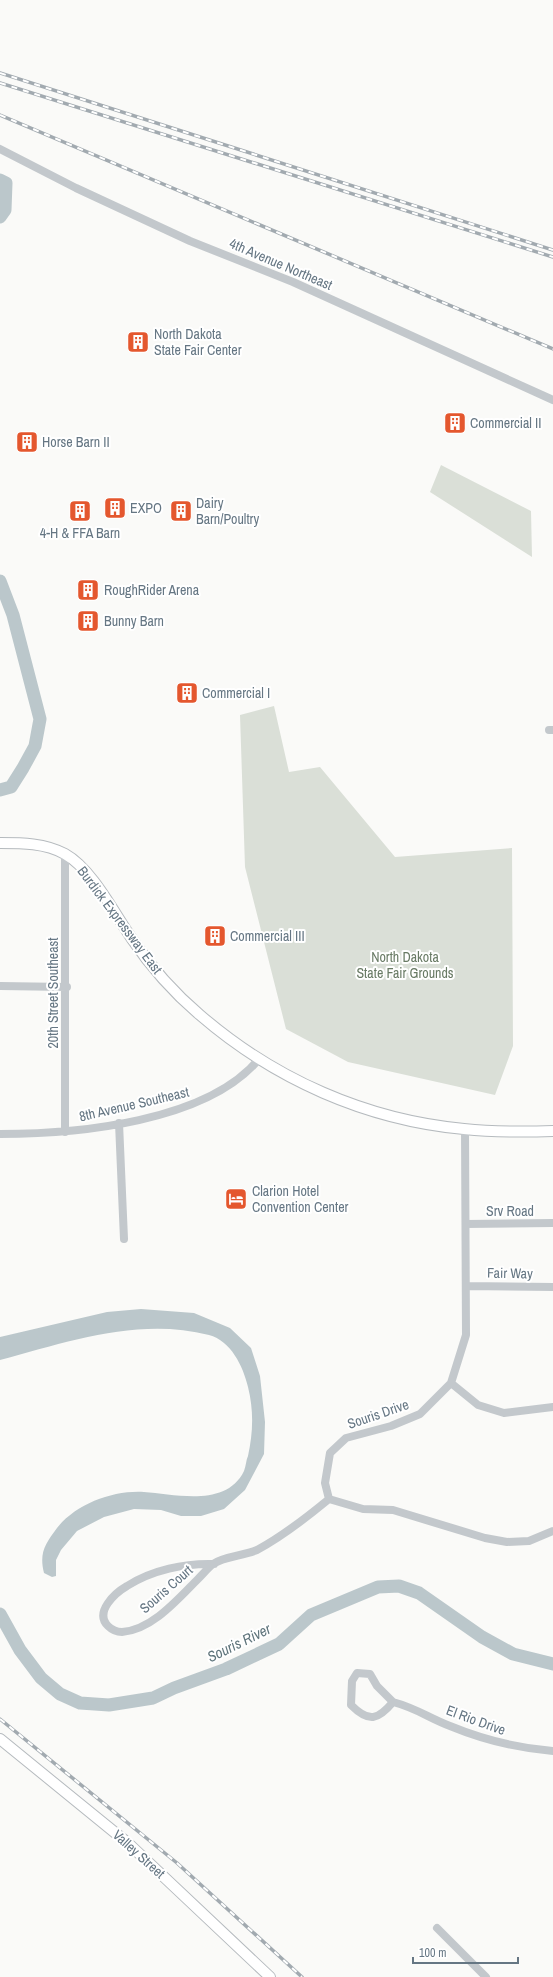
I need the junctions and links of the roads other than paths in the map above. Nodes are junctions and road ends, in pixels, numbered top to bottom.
1 (0, 149) edge
2 (553, 400) edge
3 (0, 843) edge
4 (65, 854) junction
5 (0, 986) edge
6 (67, 986) junction
7 (208, 1022) dead end
8 (223, 1033) junction
9 (259, 1059) junction
10 (119, 1123) junction
11 (464, 1129) junction
12 (65, 1132) junction
13 (553, 1132) edge
14 (0, 1134) edge
15 (466, 1224) junction
16 (553, 1224) edge
17 (124, 1239) dead end
18 (466, 1286) junction
19 (553, 1287) edge
20 (451, 1383) junction
21 (553, 1407) edge
22 (329, 1499) junction
23 (553, 1531) edge
24 (214, 1564) junction
25 (393, 1702) junction
26 (0, 1739) edge
27 (553, 1751) edge
28 (437, 1928) dead end
29 (270, 1977) edge
30 (486, 1977) edge

1 - 2 street, 4th Avenue Northeast
3 - 4 main road, Burdick Expressway East
4 - 6 street, 20th Street Southeast
4 - 8 main road, Burdick Expressway East
5 - 6 street
6 - 12 street, 20th Street Southeast
7 - 8 main road, Burdick Expressway East
8 - 9 main road, Burdick Expressway East
9 - 10 street, 8th Avenue Southeast
9 - 11 main road, Burdick Expressway East
10 - 12 street, 8th Avenue Southeast
10 - 17 street
11 - 13 main road, Burdick Expressway East
11 - 15 street, Souris Drive
12 - 14 street, 8th Avenue Southeast
15 - 16 street, Srv Road
15 - 18 street, Souris Drive
18 - 19 street, Fair Way
18 - 20 street, Souris Drive
20 - 21 street
20 - 22 street, Souris Drive
22 - 23 street
22 - 24 street, Souris Court
24 - 24 street, Souris Court
25 - 25 street, El Rio Drive
25 - 27 street, El Rio Drive
26 - 29 main road, Valley Street
28 - 30 street

